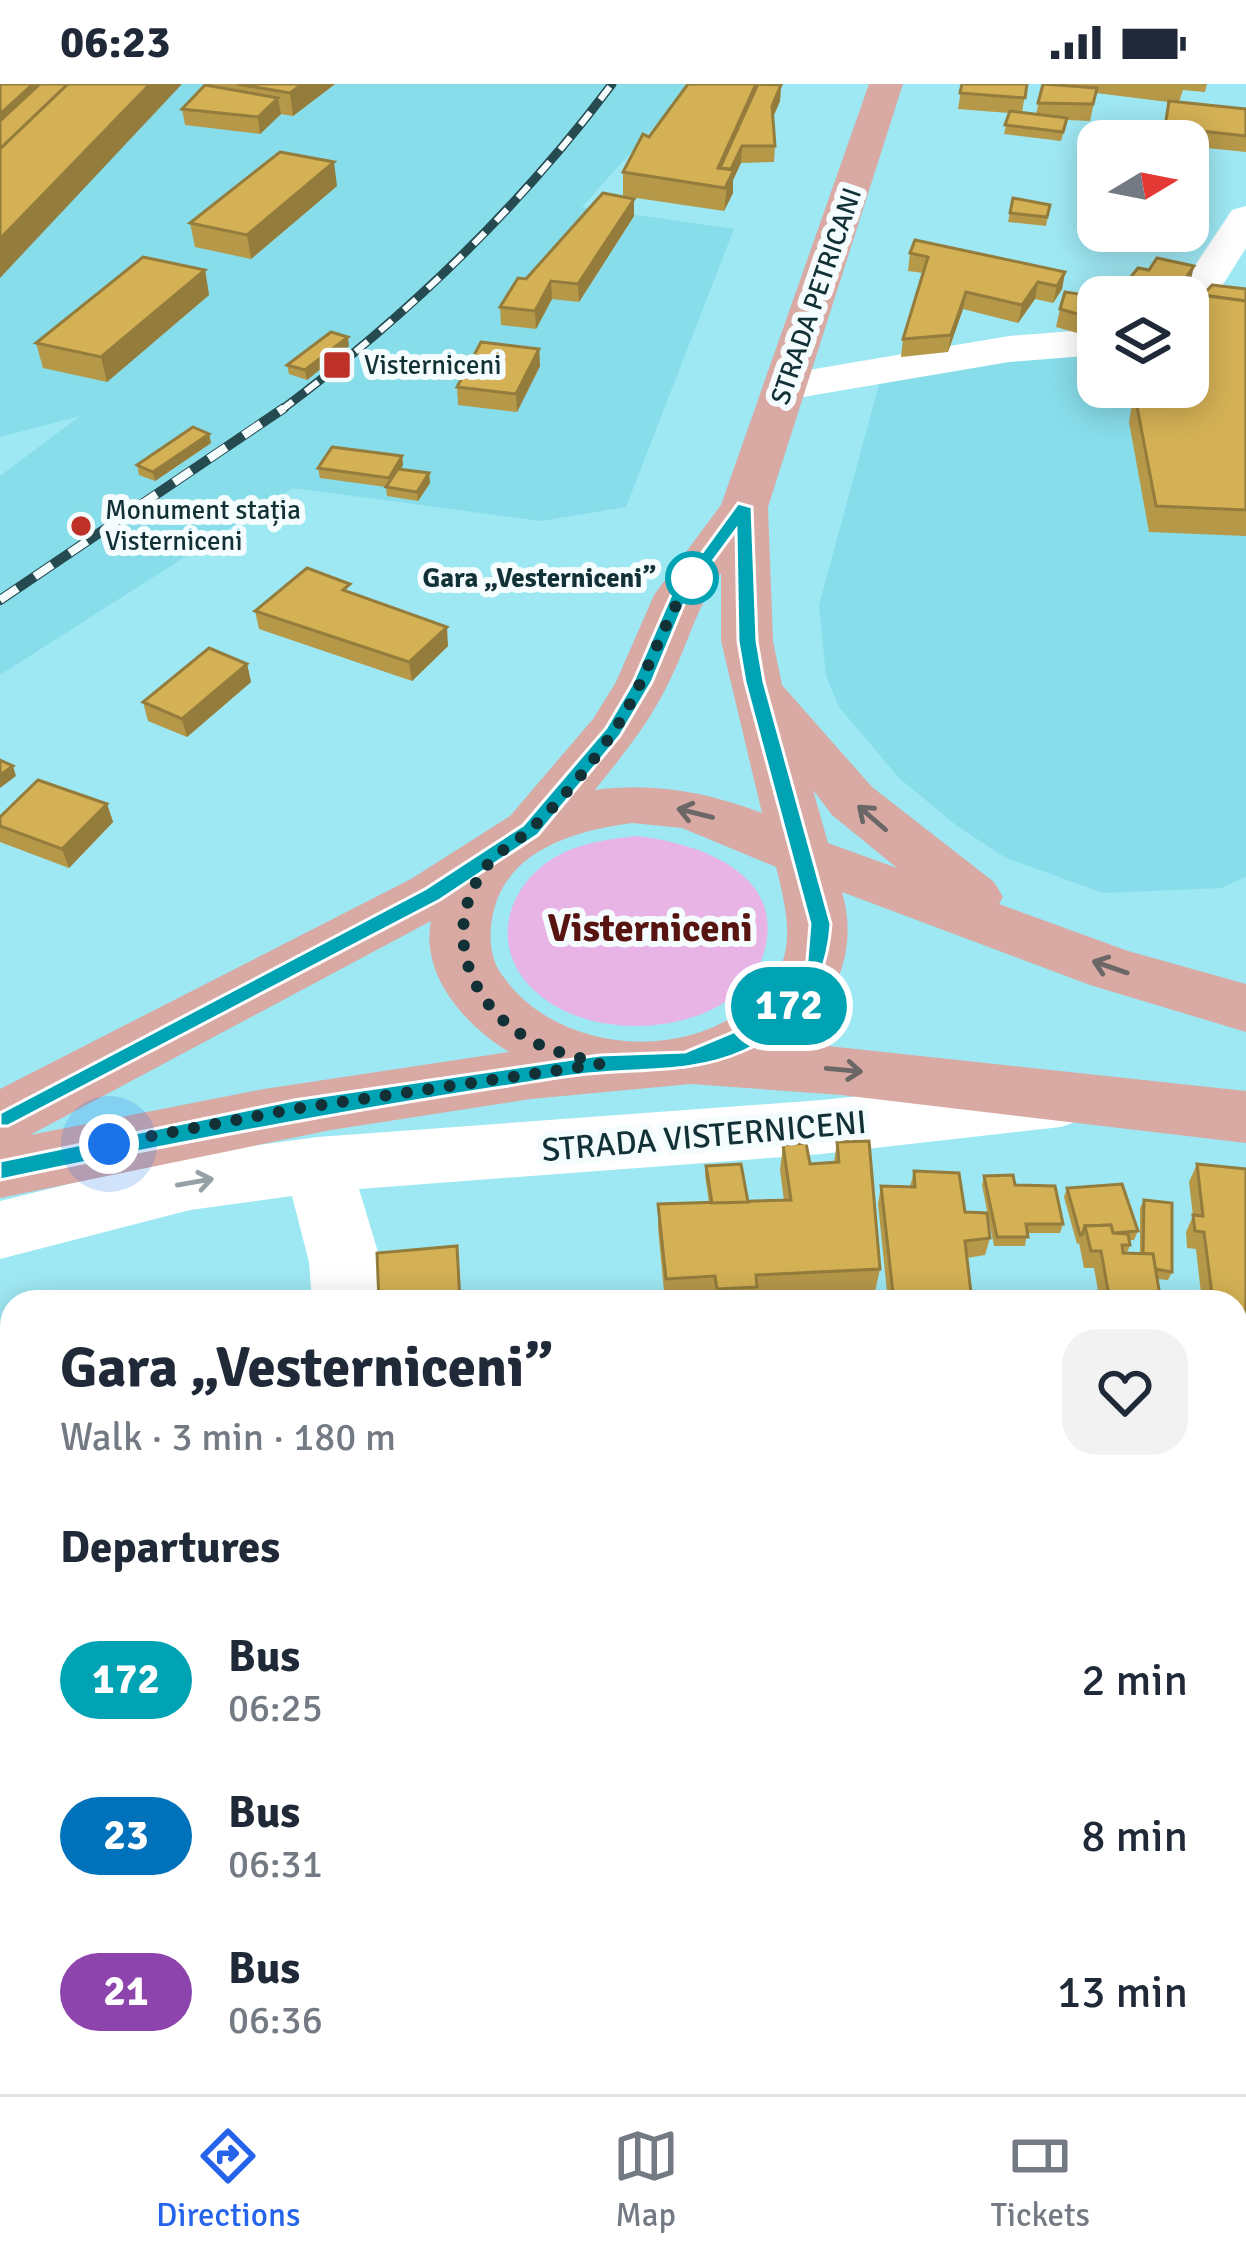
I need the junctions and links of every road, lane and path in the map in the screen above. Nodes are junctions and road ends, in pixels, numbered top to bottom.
1 (886, 84) edge
2 (1246, 218) edge
3 (1208, 276) edge
4 (1077, 344) edge
5 (785, 387) junction
6 (744, 507) junction
7 (754, 682) junction
8 (511, 845) junction
9 (804, 856) junction
10 (1033, 939) junction
11 (1246, 966) edge
12 (1217, 1000) edge
13 (685, 1061) junction
14 (600, 1064) junction
15 (1090, 1098) junction
16 (1246, 1117) edge
17 (0, 1120) edge
18 (318, 1165) junction
19 (0, 1170) edge
20 (0, 1230) edge
21 (348, 1290) edge

1 - 5 main road, STRADA PETRICANI
2 - 3 street
4 - 5 street
5 - 6 main road, STRADA PETRICANI
6 - 7 main road, STRADA PETRICANI
6 - 8 main road, STRADA PETRICANI
7 - 9 main road, STRADA PETRICANI
10 -> 7 main road
9 -> 8 main road
8 - 14 main road
8 - 17 main road
9 - 10 main road
9 - 13 main road
12 -> 10 main road
11 - 12 main road
13 - 14 main road
13 -> 15 main road
14 - 19 main road
15 - 16 main road
15 - 18 street, STRADA VISTERNICENI
20 -> 18 street, STRADA VISTERNICENI
18 - 21 street

